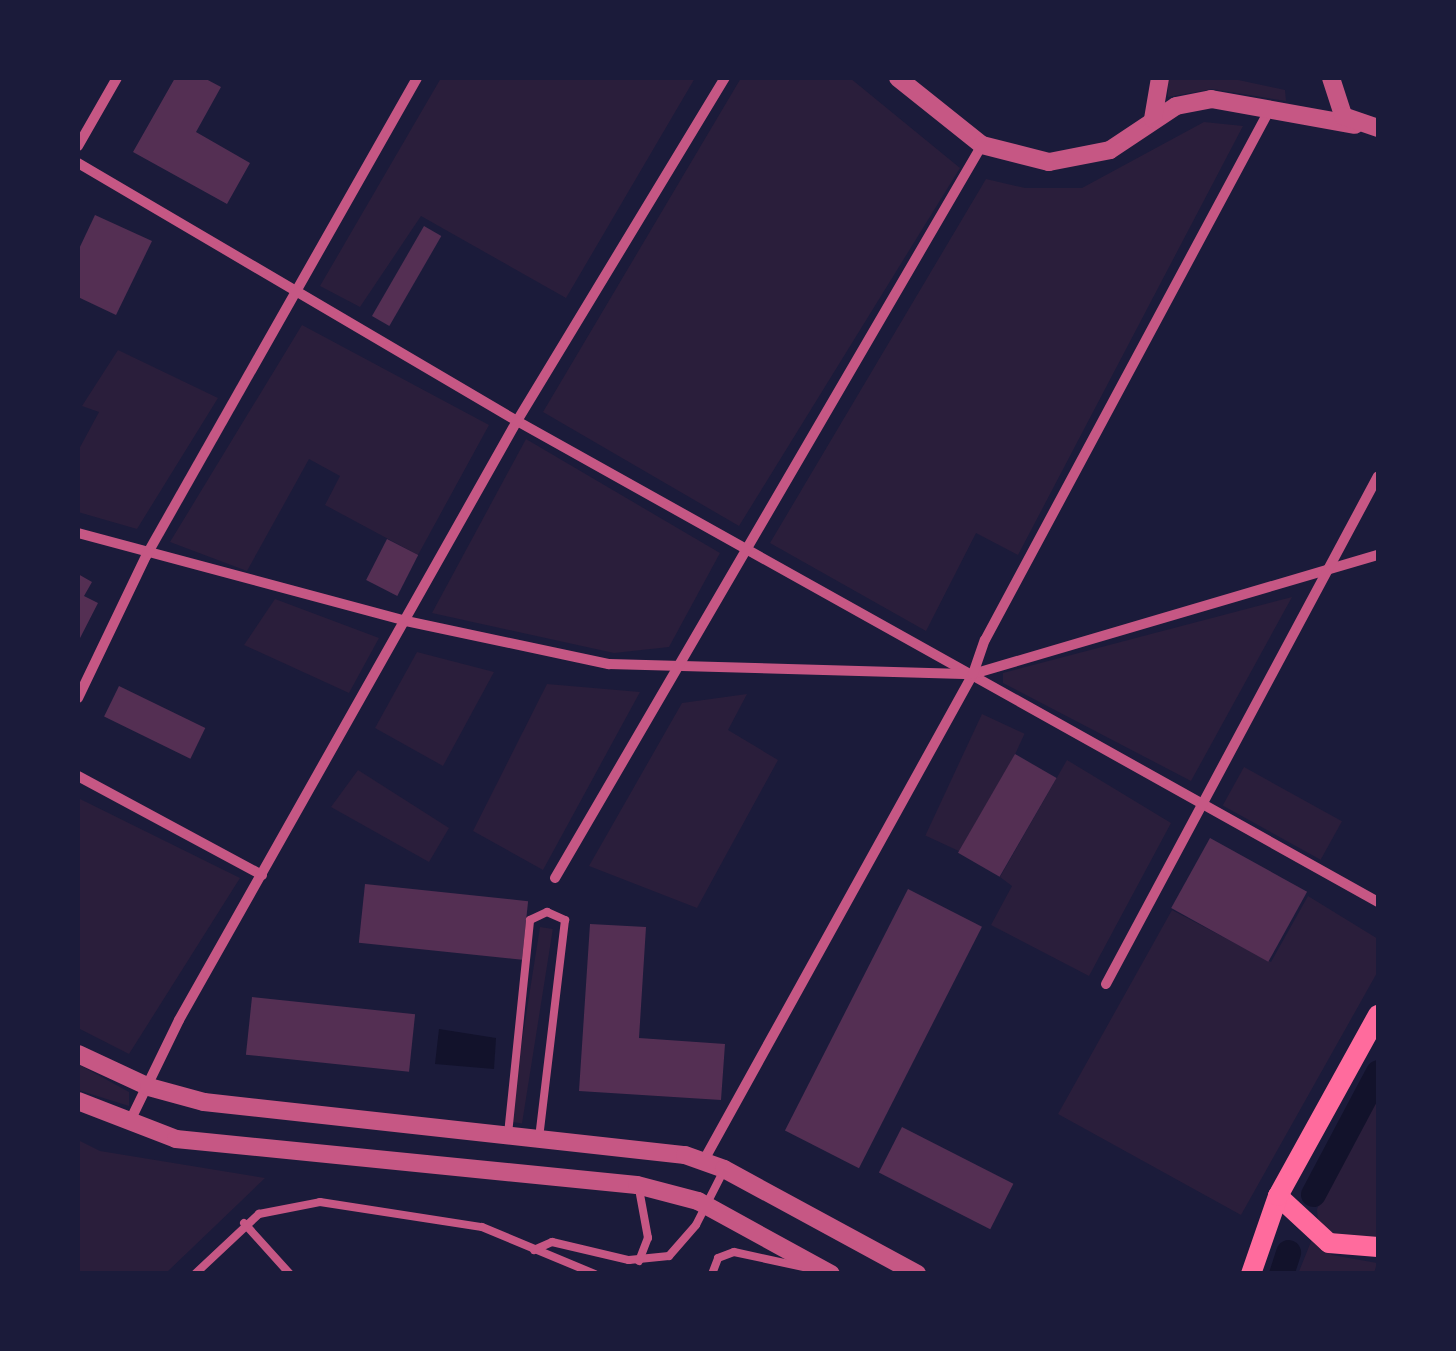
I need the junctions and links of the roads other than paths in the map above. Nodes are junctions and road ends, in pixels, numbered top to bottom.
1 (117, 78) edge
2 (416, 78) edge
3 (724, 78) edge
4 (898, 78) edge
5 (918, 78) edge
6 (1160, 78) edge
7 (1331, 78) edge
8 (922, 99) junction
9 (1271, 108) junction
10 (1153, 120) junction
11 (1371, 128) edge
12 (982, 145) junction
13 (78, 146) edge
14 (78, 163) edge
15 (295, 287) junction
16 (517, 421) junction
17 (1378, 476) edge
18 (78, 534) edge
19 (744, 546) junction
20 (146, 556) junction
21 (1378, 556) edge
22 (1331, 568) junction
23 (406, 621) junction
24 (674, 666) junction
25 (973, 674) junction
26 (78, 698) edge
27 (78, 776) edge
28 (1203, 809) junction
29 (262, 875) junction
30 (555, 878) dead end
31 (1378, 902) edge
32 (1106, 984) dead end
33 (1378, 1014) edge
34 (78, 1054) edge
35 (148, 1087) junction
36 (78, 1101) edge
37 (128, 1124) junction
38 (508, 1135) junction
39 (539, 1138) junction
40 (704, 1160) junction
41 (724, 1169) junction
42 (637, 1185) junction
43 (1278, 1196) junction
44 (708, 1206) junction
45 (244, 1223) junction
46 (1378, 1247) edge
47 (534, 1250) junction
48 (638, 1260) junction
49 (830, 1273) edge
50 (195, 1274) edge
51 (290, 1274) edge
52 (595, 1274) edge
53 (712, 1274) edge
54 (917, 1274) edge
55 (1251, 1274) edge

1 - 13 street
2 - 15 street
3 - 16 street
4 - 8 street
5 - 8 street
6 - 10 street
7 - 11 street
8 - 12 street
9 - 10 street
9 - 11 street
9 - 25 street
10 - 12 street
12 - 19 street
14 - 15 street
15 - 16 street
15 - 20 street
16 - 19 street
16 - 23 street
17 - 22 street
18 - 20 street
19 - 24 street
19 - 25 street
20 - 23 street
20 - 26 street
21 - 22 street
22 - 25 street
22 - 28 street
23 - 24 street
23 - 29 street
24 - 25 street
24 - 30 street
25 - 28 street
25 - 40 street
27 - 29 street
28 - 31 street
28 - 32 street
29 - 35 street
33 - 43 main road
34 - 35 street
35 - 37 street
35 - 38 street
36 - 37 street
37 - 42 street
38 - 39 street
38 - 39 lane
39 - 40 street
40 - 41 street
41 - 44 lane
41 - 54 street
42 - 44 street
42 - 48 lane
43 - 46 main road
43 - 55 main road
44 - 48 lane
44 - 49 street
45 - 47 lane
45 - 50 lane
45 - 51 lane
47 - 48 lane
47 - 52 lane
49 - 53 lane

